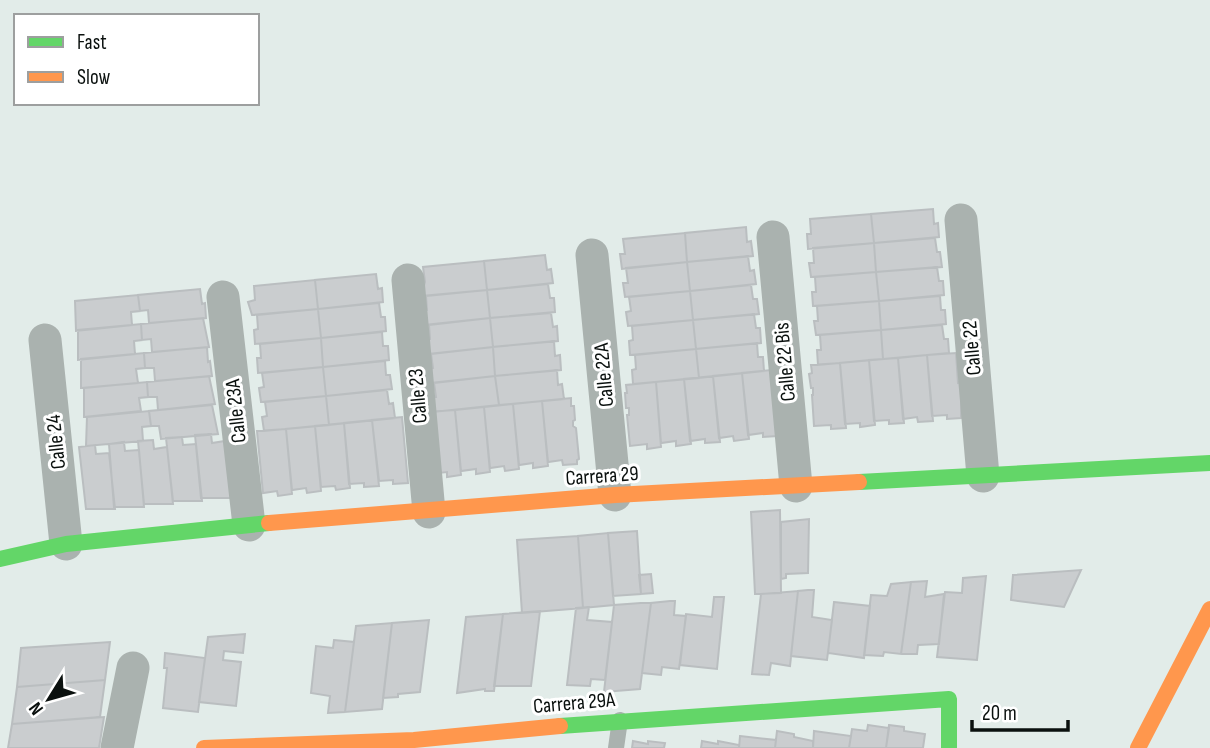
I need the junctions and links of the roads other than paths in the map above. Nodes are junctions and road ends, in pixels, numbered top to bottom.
1 (961, 219) dead end
2 (773, 237) dead end
3 (593, 255) dead end
4 (408, 279) dead end
5 (223, 296) dead end
6 (45, 340) dead end
7 (1210, 463) edge
8 (983, 476) junction
9 (796, 486) junction
10 (615, 495) junction
11 (429, 512) junction
12 (249, 525) junction
13 (66, 544) junction
14 (0, 559) edge
15 (1209, 611) edge
16 (133, 668) dead end
17 (620, 720) junction
18 (414, 744) edge
19 (117, 748) edge
20 (204, 748) edge
21 (616, 748) edge
22 (949, 748) edge
23 (1138, 748) edge

1 - 8 street, Calle 22
2 - 9 street, Calle 22 Bis
3 - 10 street, Calle 22A
4 - 11 street, Calle 23
5 - 12 street, Calle 23A
6 - 13 street, Calle 24
7 - 8 street, Carrera 29
8 - 9 street, Carrera 29
9 - 10 street, Carrera 29
10 - 11 street, Carrera 29
11 - 12 street, Carrera 29
12 - 13 street, Carrera 29
13 - 14 street, Carrera 29
15 - 23 street
16 - 19 street
17 - 18 street, Carrera 29A
17 - 21 lane
17 - 22 street, Carrera 29A
18 - 20 street, Carrera 29A

